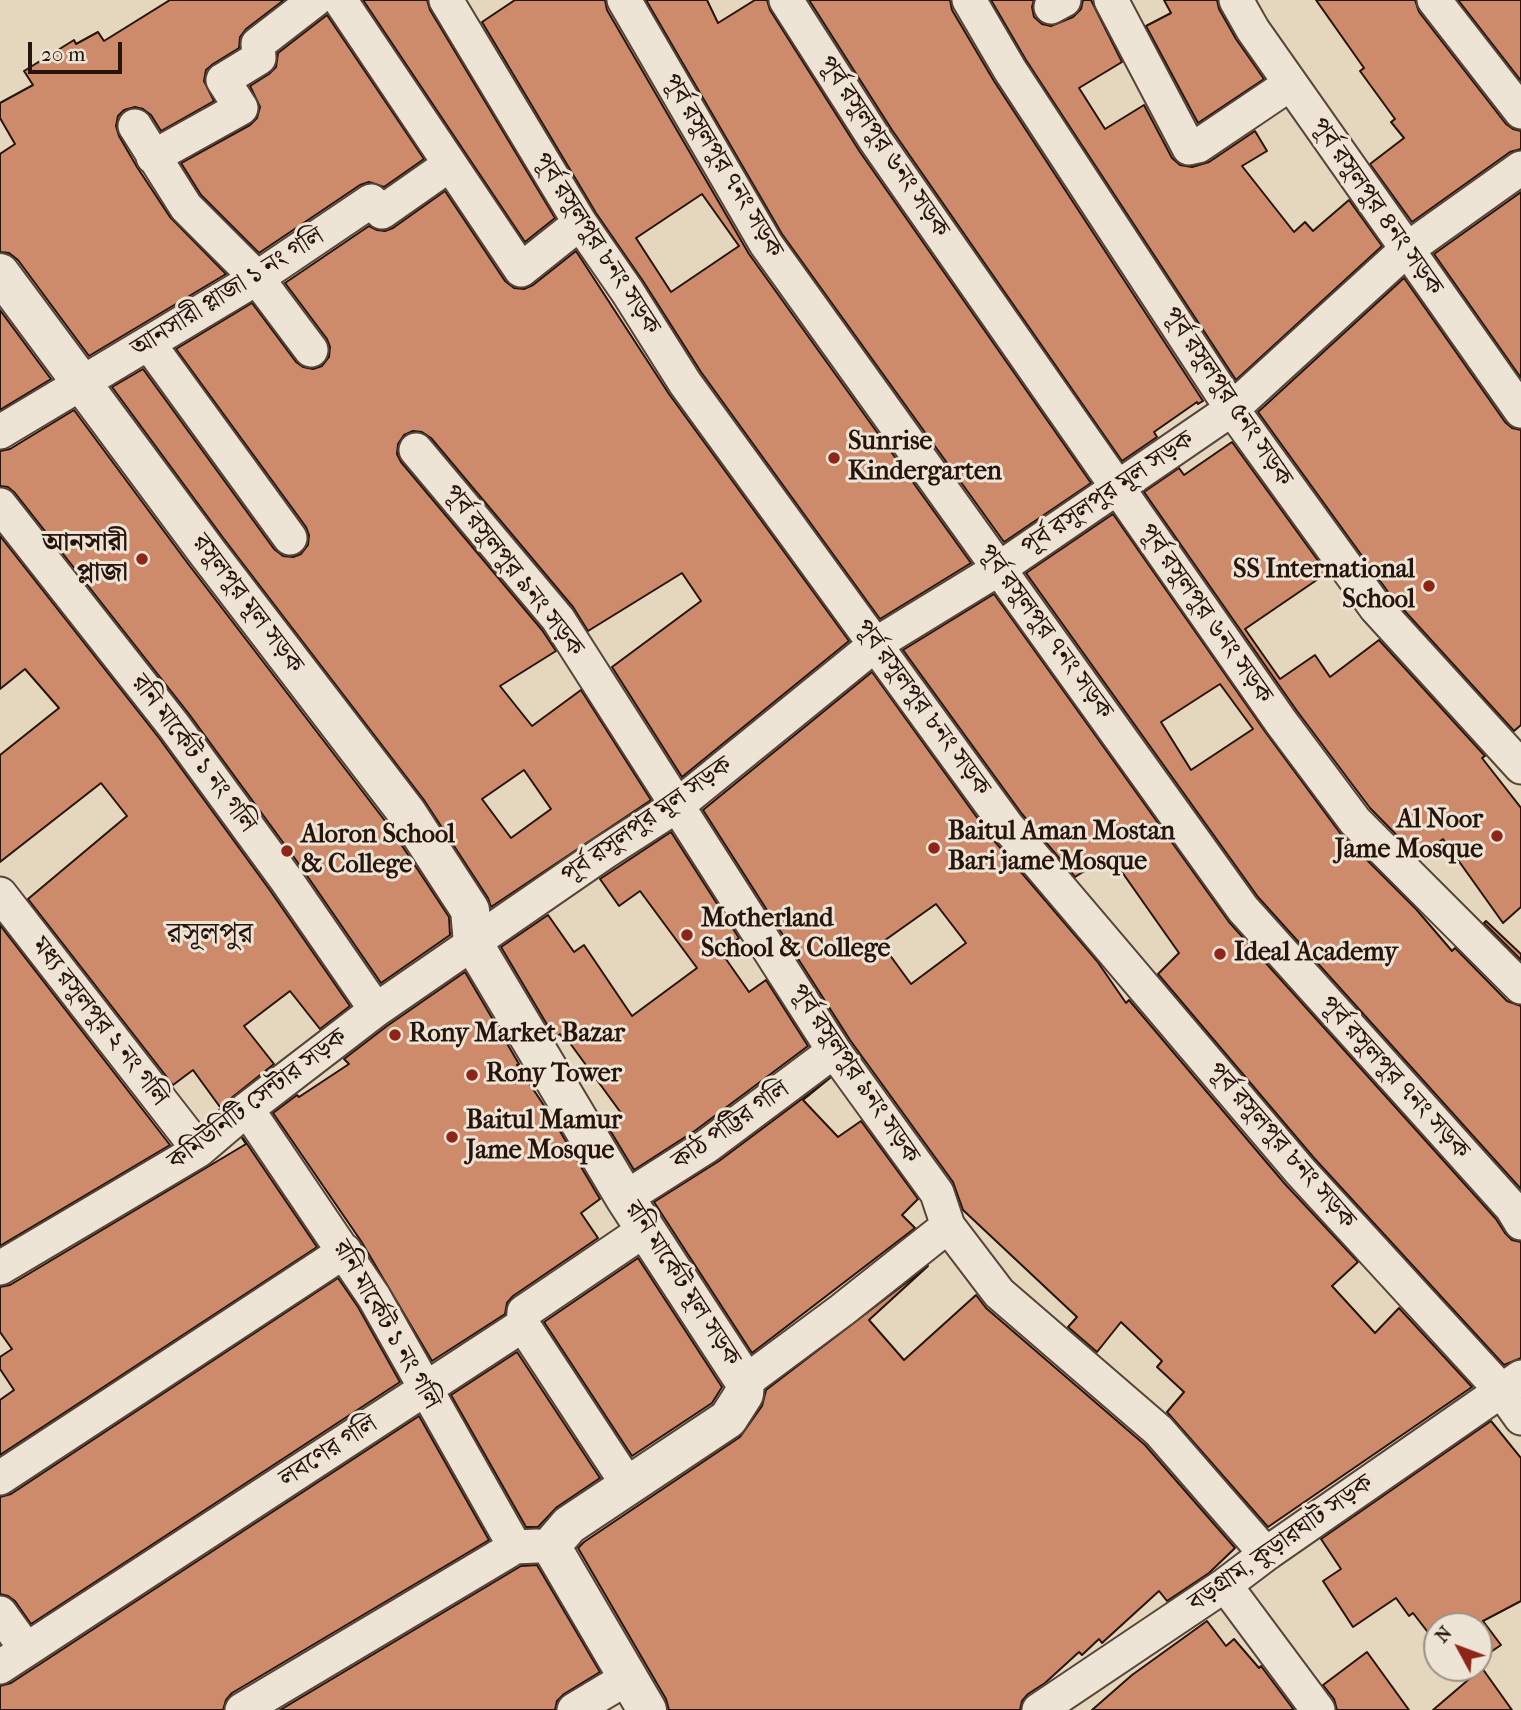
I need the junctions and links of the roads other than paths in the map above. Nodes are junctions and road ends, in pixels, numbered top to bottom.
1 (315, 0) edge
2 (340, 0) edge
3 (446, 0) edge
4 (624, 0) edge
5 (786, 0) edge
6 (969, 0) edge
7 (1111, 0) edge
8 (1236, 0) edge
9 (1434, 0) edge
10 (1290, 84) junction
11 (1521, 112) edge
12 (135, 126) dead end
13 (153, 157) junction
14 (449, 165) junction
15 (1521, 168) edge
16 (580, 223) junction
17 (1406, 250) junction
18 (0, 273) edge
19 (257, 278) junction
20 (149, 344) junction
21 (311, 350) dead end
22 (83, 384) junction
23 (1232, 409) junction
24 (1521, 411) edge
25 (0, 432) edge
26 (416, 450) dead end
27 (1117, 488) junction
28 (0, 505) edge
29 (290, 538) dead end
30 (1000, 568) junction
31 (876, 644) junction
32 (1521, 766) edge
33 (678, 805) junction
34 (0, 894) edge
35 (473, 943) junction
36 (1521, 988) edge
37 (376, 1010) junction
38 (834, 1051) junction
39 (247, 1109) junction
40 (199, 1150) junction
41 (636, 1213) junction
42 (1521, 1223) edge
43 (948, 1226) junction
44 (345, 1251) junction
45 (0, 1268) edge
46 (523, 1325) junction
47 (746, 1382) junction
48 (1511, 1384) edge
49 (425, 1390) junction
50 (1521, 1418) edge
51 (0, 1478) edge
52 (628, 1485) junction
53 (533, 1547) junction
54 (1265, 1554) junction
55 (1226, 1585) junction
56 (0, 1613) edge
57 (13, 1658) edge
58 (629, 1677) junction
59 (242, 1710) edge
60 (574, 1710) edge
61 (647, 1710) edge
62 (1039, 1710) edge
63 (1318, 1710) edge

1 - 13 street
2 - 14 street
3 - 16 street, পূর্ব রসুলপুর ৮নং সড়ক
4 - 30 street, পূর্ব রসুলপুর ৭নং সড়ক
5 - 27 street, পূর্ব রসুলপুর ৬নং সড়ক
6 - 23 street, পূর্ব রসুলপুর ৫নং সড়ক
7 - 10 street
8 - 10 street, পূর্ব রসুলপুর ৪নং সড়ক
9 - 11 street
10 - 17 street, পূর্ব রসুলপুর ৪নং সড়ক
12 - 13 street
13 - 19 street
14 - 16 street
14 - 19 street, আনসারী প্লাজা ১ নং গলি
15 - 17 street, পূর্ব রসুলপুর মূল সড়ক
16 - 31 street, পূর্ব রসুলপুর ৮নং সড়ক
17 - 23 street, পূর্ব রসুলপুর মূল সড়ক
17 - 24 street, পূর্ব রসুলপুর ৪নং সড়ক
18 - 22 street, রসুলপুর মূল সড়ক
19 - 20 street, আনসারী প্লাজা ১ নং গলি
19 - 21 street
20 - 22 street, আনসারী প্লাজা ১ নং গলি
20 - 29 street
22 - 25 street, আনসারী প্লাজা ১ নং গলি
22 - 35 street, রসুলপুর মূল সড়ক
23 - 27 street, পূর্ব রসুলপুর মূল সড়ক
23 - 32 street, পূর্ব রসুলপুর ৫নং সড়ক
26 - 33 street, পূর্ব রসুলপুর ৯নং সড়ক
27 - 30 street, পূর্ব রসুলপুর মূল সড়ক
27 - 36 street, পূর্ব রসুলপুর ৬নং সড়ক
28 - 37 street, রনি মার্কেট ১ নং গলি
30 - 31 street, পূর্ব রসুলপুর মূল সড়ক
30 - 42 street, পূর্ব রসুলপুর ৭নং সড়ক
31 - 33 street, পূর্ব রসুলপুর মূল সড়ক
31 - 48 street, পূর্ব রসুলপুর ৮নং সড়ক
33 - 35 street, পূর্ব রসুলপুর মূল সড়ক
33 - 38 street, পূর্ব রসুলপুর ৯নং সড়ক
34 - 40 street, মধ্য রসুলপুর ২ নং গলি
35 - 37 street, কমিউনিটি সেন্টার সড়ক
35 - 41 street, রনি মার্কেট মূল সড়ক
37 - 39 street, কমিউনিটি সেন্টার সড়ক
38 - 41 street, কাঠ পট্টির গলি
38 - 43 street, পূর্ব রসুলপুর ৯নং সড়ক
39 - 40 street, কমিউনিটি সেন্টার সড়ক
39 - 44 street, রনি মার্কেট ১ নং গলি
40 - 45 street, কমিউনিটি সেন্টার সড়ক
41 - 46 street, লবণের গলি
41 - 47 street, রনি মার্কেট মূল সড়ক
43 - 47 street
43 - 54 street, পূর্ব রসুলপুর ৯নং সড়ক
44 - 49 street, রনি মার্কেট ১ নং গলি
44 - 51 street
46 - 49 street, লবণের গলি
46 - 52 street
47 - 52 street, রনি মার্কেট মূল সড়ক
48 - 50 street, পূর্ব রসুলপুর ৮নং সড়ক
48 - 54 street, বড়গ্রাম, কুড়ারঘাট সড়ক
49 - 53 street, রনি মার্কেট ১ নং গলি
49 - 57 street, লবণের গলি
52 - 53 street, রনি মার্কেট মূল সড়ক
53 - 58 street
53 - 59 street
54 - 55 street, বড়গ্রাম, কুড়ারঘাট সড়ক
55 - 62 street, বড়গ্রাম, কুড়ারঘাট সড়ক
55 - 63 street
56 - 57 street
58 - 60 street
58 - 61 street

